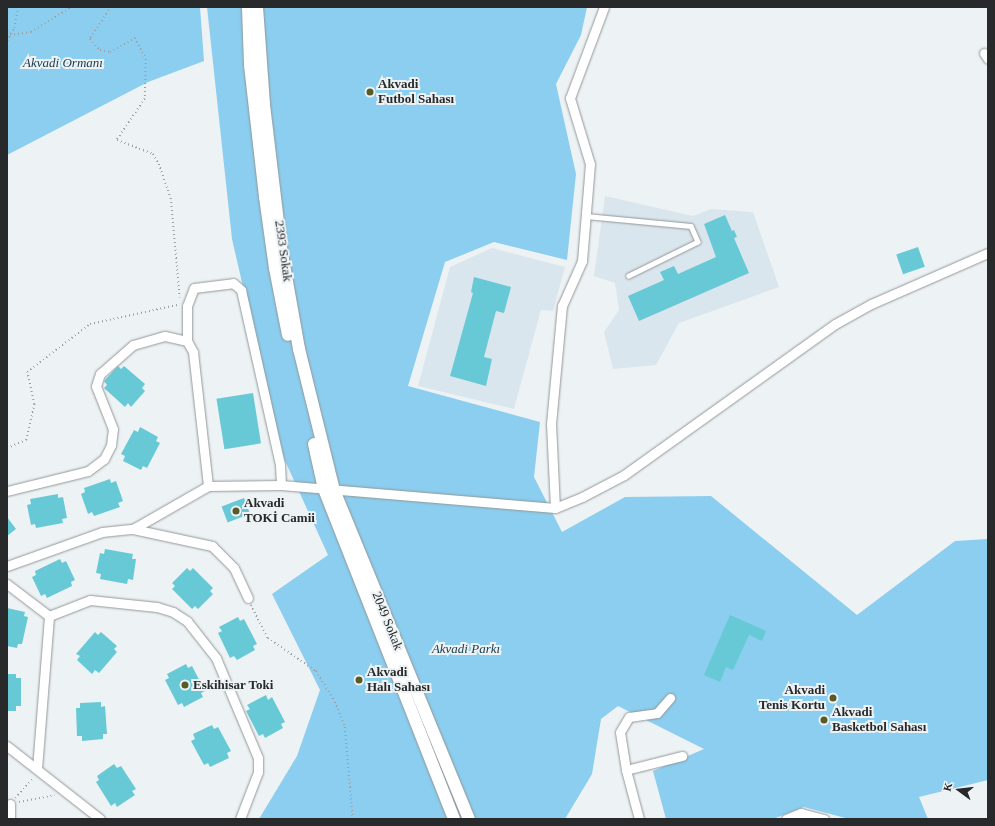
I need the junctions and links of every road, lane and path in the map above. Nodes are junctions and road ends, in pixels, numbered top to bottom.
1 (18, 7) edge
2 (71, 7) edge
3 (111, 7) edge
4 (248, 7) edge
5 (257, 7) edge
6 (604, 7) edge
7 (10, 35) junction
8 (7, 41) edge
9 (586, 216) junction
10 (988, 253) edge
11 (629, 276) dead end
12 (187, 341) junction
13 (7, 448) edge
14 (281, 485) junction
15 (208, 486) junction
16 (329, 489) junction
17 (7, 491) edge
18 (555, 508) junction
19 (133, 528) junction
20 (7, 566) edge
21 (7, 584) edge
22 (248, 598) joint
23 (49, 616) junction
24 (670, 698) dead end
25 (7, 746) edge
26 (682, 756) dead end
27 (37, 769) junction
28 (626, 770) junction
29 (65, 793) junction
30 (10, 804) junction
31 (638, 818) edge
32 (10, 819) edge
33 (100, 819) edge
34 (240, 819) edge
35 (353, 819) edge
36 (454, 819) edge
37 (468, 819) edge
38 (786, 819) edge
39 (824, 819) edge

1 - 7 path
2 - 7 path
3 - 13 path
4 - 16 main road, 2393 Sokak
5 - 16 main road, 2393 Sokak
6 - 9 street
7 - 8 path
9 - 11 lane
9 - 18 street
10 - 18 street
12 - 14 street
12 - 15 street
12 - 17 street
14 - 15 street
14 - 16 street
15 - 19 street
16 - 18 street
16 - 36 main road, 2049 Sokak
16 - 37 main road, 2049 Sokak
19 - 20 street
19 - 22 street
21 - 23 street
22 - 35 path
23 - 27 street
23 - 34 street
24 - 28 street
25 - 27 street
26 - 28 street
27 - 29 street
27 - 30 path
28 - 31 street
29 - 30 path
29 - 33 street
30 - 32 street
38 - 39 street

